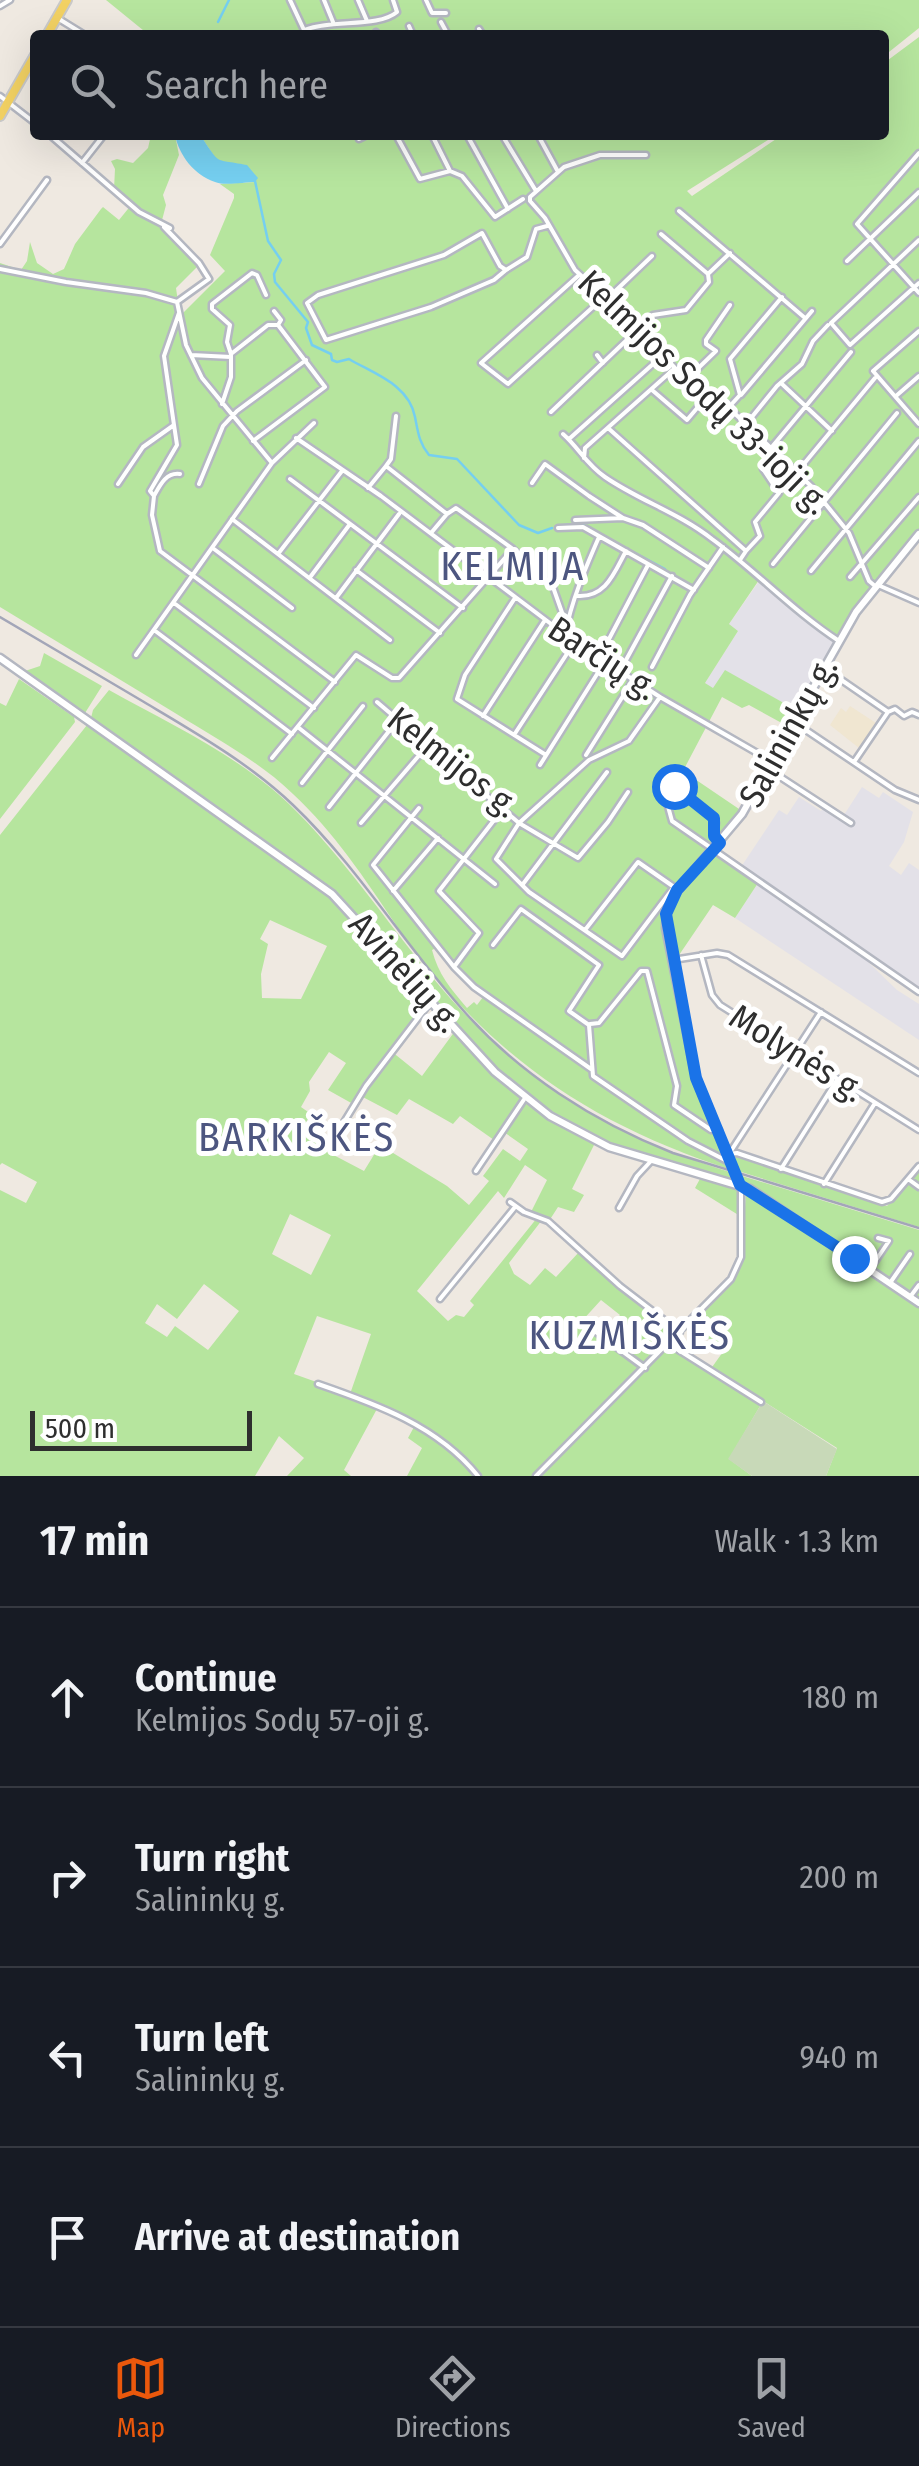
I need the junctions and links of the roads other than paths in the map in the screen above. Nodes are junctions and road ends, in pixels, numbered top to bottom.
1 (10, 0) edge
2 (67, 0) edge
3 (290, 0) edge
4 (324, 0) edge
5 (358, 0) edge
6 (393, 0) edge
7 (426, 0) edge
8 (0, 6) edge
9 (446, 14) dead end
10 (57, 17) junction
11 (367, 21) junction
12 (332, 22) junction
13 (441, 22) dead end
14 (409, 26) dead end
15 (50, 30) edge
16 (77, 30) edge
17 (411, 30) edge
18 (445, 30) edge
19 (30, 63) edge
20 (4, 99) edge
21 (0, 116) edge
22 (30, 119) edge
23 (56, 140) edge
24 (100, 140) edge
25 (399, 140) edge
26 (435, 140) edge
27 (470, 140) edge
28 (505, 140) edge
29 (541, 140) edge
30 (919, 153) edge
31 (646, 155) dead end
32 (82, 163) junction
33 (450, 170) junction
34 (557, 171) junction
35 (47, 180) dead end
36 (536, 191) junction
37 (919, 192) edge
38 (526, 199) junction
39 (508, 209) junction
40 (679, 210) dead end
41 (161, 224) junction
42 (550, 226) junction
43 (170, 228) dead end
44 (660, 234) dead end
45 (870, 238) junction
46 (919, 240) edge
47 (0, 244) edge
48 (730, 253) junction
49 (652, 256) dead end
50 (847, 261) dead end
51 (893, 264) junction
52 (0, 269) edge
53 (506, 270) junction
54 (708, 274) junction
55 (579, 275) junction
56 (917, 288) edge
57 (266, 295) dead end
58 (782, 297) junction
59 (605, 298) junction
60 (177, 302) junction
61 (730, 305) dead end
62 (812, 310) dead end
63 (180, 312) junction
64 (274, 312) dead end
65 (806, 318) junction
66 (829, 324) junction
67 (278, 325) junction
68 (638, 329) junction
69 (919, 331) edge
70 (851, 348) junction
71 (190, 355) junction
72 (231, 356) junction
73 (596, 356) dead end
74 (663, 356) junction
75 (306, 360) junction
76 (604, 363) junction
77 (675, 368) junction
78 (919, 376) edge
79 (875, 378) dead end
80 (688, 379) junction
81 (782, 384) junction
82 (652, 390) junction
83 (709, 394) junction
84 (740, 395) junction
85 (896, 396) junction
86 (220, 402) junction
87 (806, 407) junction
88 (729, 408) junction
89 (551, 412) dead end
90 (897, 413) dead end
91 (232, 416) junction
92 (396, 416) dead end
93 (918, 422) edge
94 (314, 423) dead end
95 (746, 423) junction
96 (174, 425) junction
97 (608, 428) junction
98 (832, 432) junction
99 (563, 434) dead end
100 (296, 438) junction
101 (569, 439) junction
102 (253, 441) junction
103 (919, 441) edge
104 (771, 448) junction
105 (777, 453) junction
106 (583, 459) junction
107 (272, 463) junction
108 (386, 466) junction
109 (342, 471) junction
110 (797, 472) junction
111 (180, 474) dead end
112 (290, 479) dead end
113 (532, 483) dead end
114 (118, 484) dead end
115 (199, 484) dead end
116 (368, 488) junction
117 (154, 496) junction
118 (919, 497) edge
119 (320, 501) junction
120 (823, 502) junction
121 (400, 512) junction
122 (446, 514) junction
123 (623, 518) junction
124 (232, 520) junction
125 (575, 520) dead end
126 (350, 524) junction
127 (558, 528) dead end
128 (846, 529) junction
129 (430, 534) junction
130 (919, 534) edge
131 (599, 536) junction
132 (376, 544) junction
133 (723, 547) junction
134 (214, 548) junction
135 (513, 549) junction
136 (626, 551) junction
137 (746, 552) junction
138 (278, 554) junction
139 (739, 561) junction
140 (649, 564) junction
141 (773, 564) dead end
142 (862, 564) junction
143 (709, 568) junction
144 (356, 570) junction
145 (811, 571) dead end
146 (193, 575) junction
147 (672, 576) junction
148 (310, 577) junction
149 (850, 577) dead end
150 (488, 578) junction
151 (876, 586) junction
152 (694, 590) junction
153 (576, 596) junction
154 (336, 598) junction
155 (515, 598) junction
156 (174, 603) junction
157 (919, 603) edge
158 (292, 608) dead end
159 (462, 608) junction
160 (545, 620) junction
161 (566, 621) junction
162 (154, 630) junction
163 (441, 633) junction
164 (565, 635) junction
165 (390, 640) dead end
166 (839, 641) junction
167 (575, 642) junction
168 (136, 655) dead end
169 (0, 658) edge
170 (599, 658) junction
171 (605, 662) junction
172 (652, 667) dead end
173 (824, 668) junction
174 (620, 671) junction
175 (392, 678) junction
176 (633, 680) junction
177 (335, 682) junction
178 (387, 684) dead end
179 (660, 697) junction
180 (377, 702) dead end
181 (362, 706) dead end
182 (314, 708) junction
183 (888, 712) junction
184 (919, 715) edge
185 (483, 716) junction
186 (398, 720) junction
187 (794, 722) junction
188 (298, 727) junction
189 (292, 734) junction
190 (514, 735) junction
191 (428, 746) junction
192 (327, 750) junction
193 (546, 755) junction
194 (586, 755) dead end
195 (272, 758) dead end
196 (854, 763) junction
197 (540, 765) dead end
198 (770, 766) junction
199 (607, 772) dead end
200 (356, 773) junction
201 (302, 783) dead end
202 (628, 792) dead end
203 (385, 796) junction
204 (919, 800) edge
205 (329, 807) dead end
206 (419, 808) dead end
207 (502, 810) junction
208 (412, 817) junction
209 (361, 823) dead end
210 (520, 823) junction
211 (850, 824) dead end
212 (438, 838) junction
213 (553, 844) junction
214 (716, 846) junction
215 (464, 859) junction
216 (495, 884) dead end
217 (522, 885) junction
218 (675, 889) junction
219 (393, 891) junction
220 (584, 930) junction
221 (493, 946) dead end
222 (701, 955) junction
223 (672, 960) junction
224 (454, 967) junction
225 (919, 992) edge
226 (431, 1001) junction
227 (821, 1012) junction
228 (590, 1024) junction
229 (795, 1052) junction
230 (591, 1069) junction
231 (919, 1073) edge
232 (838, 1079) junction
233 (525, 1098) junction
234 (876, 1102) junction
235 (341, 1127) dead end
236 (718, 1130) junction
237 (919, 1130) edge
238 (731, 1157) junction
239 (651, 1161) junction
240 (919, 1166) edge
241 (782, 1170) junction
242 (476, 1171) dead end
243 (908, 1179) junction
244 (824, 1184) junction
245 (740, 1185) junction
246 (919, 1187) edge
247 (619, 1208) dead end
248 (878, 1238) dead end
249 (910, 1254) dead end
250 (870, 1269) junction
251 (890, 1283) junction
252 (919, 1285) edge
253 (910, 1297) junction
254 (440, 1299) dead end
255 (919, 1303) edge
256 (593, 1330) dead end
257 (681, 1332) junction
258 (670, 1344) junction
259 (645, 1368) junction
260 (318, 1384) dead end
261 (760, 1402) dead end
262 (478, 1476) edge
263 (536, 1476) edge

1 - 8 street
2 - 10 main road
3 - 12 street
4 - 12 street
5 - 11 street
6 - 11 street
7 - 9 street
10 - 15 main road
10 - 16 street
11 - 12 street
13 - 18 street
14 - 17 street
19 - 20 main road
20 - 21 main road
20 - 22 street
23 - 32 street
24 - 32 street
25 - 33 street
26 - 33 street
27 - 39 street
28 - 36 street
29 - 34 street
30 - 45 street
31 - 34 street
32 - 41 street
33 - 39 street
34 - 36 street
35 - 47 street
36 - 38 street
37 - 45 street
38 - 39 street
38 - 42 street, Kelmijos Sodų 33-ioji g.
40 - 48 street
41 - 43 street
41 - 60 street
42 - 53 street
42 - 55 street, Kelmijos Sodų 33-ioji g.
44 - 54 street
45 - 50 street
45 - 51 street
46 - 51 street
48 - 54 street
48 - 58 street
49 - 59 street
51 - 56 street
51 - 66 street
52 - 60 street
53 - 53 street
54 - 68 street
55 - 59 street, Kelmijos Sodų 33-ioji g.
55 - 59 street
56 - 70 street
57 - 72 street
58 - 65 street
58 - 84 street
59 - 68 street, Kelmijos Sodų 33-ioji g.
60 - 63 street
61 - 80 street
62 - 65 street
63 - 71 street
63 - 96 street
64 - 67 street
65 - 84 street
66 - 70 street
66 - 81 street
67 - 72 street
67 - 75 street
68 - 74 street, Kelmijos Sodų 33-ioji g.
68 - 76 street
69 - 85 street
70 - 87 street
71 - 72 street
71 - 86 street
72 - 86 street
73 - 76 street
74 - 77 street, Kelmijos Sodų 33-ioji g.
74 - 101 street
75 - 91 street
75 - 102 street
76 - 89 street
77 - 80 street, Kelmijos Sodų 33-ioji g.
77 - 82 street
78 - 85 street
79 - 98 street
80 - 83 street, Kelmijos Sodų 33-ioji g.
81 - 87 street
81 - 95 street
82 - 83 street
82 - 97 street
83 - 88 street, Kelmijos Sodų 33-ioji g.
84 - 88 street
85 - 93 street
86 - 91 street
87 - 98 street
87 - 104 street
88 - 95 street, Kelmijos Sodų 33-ioji g.
90 - 120 street
91 - 102 street
91 - 115 street
92 - 108 street
94 - 100 street
95 - 104 street, Kelmijos Sodų 33-ioji g.
96 - 114 street
96 - 117 street
97 - 106 street
97 - 137 street
98 - 110 street
99 - 101 street
100 - 107 street
100 - 109 street, Barčių g.
101 - 106 street
102 - 107 street
103 - 128 street
104 - 105 street, Kelmijos Sodų 33-ioji g.
105 - 110 street, Kelmijos Sodų 33-ioji g.
105 - 137 street
106 - 133 street
107 - 124 street
108 - 116 street
108 - 122 street
109 - 116 street, Barčių g.
109 - 119 street
110 - 120 street, Kelmijos Sodų 33-ioji g.
111 - 117 street
112 - 119 street
113 - 123 street
116 - 121 street, Barčių g.
117 - 146 street
118 - 142 street
119 - 126 street
119 - 138 street
120 - 128 street, Kelmijos Sodų 33-ioji g.
120 - 141 street
121 - 129 street, Barčių g.
121 - 132 street
122 - 129 street
122 - 135 street
123 - 125 street
123 - 143 street
124 - 134 street
124 - 138 street
126 - 132 street
126 - 148 street
127 - 131 street
128 - 142 street, Kelmijos Sodų 33-ioji g.
128 - 145 street
129 - 150 street, Barčių g.
130 - 151 main road, Salininkų g.
131 - 136 street
131 - 153 street
132 - 144 street
132 - 159 street
133 - 139 street
133 - 143 street
134 - 146 street
134 - 158 street
135 - 150 street, Kelmijos g.
135 - 161 street
136 - 140 street
136 - 153 street
137 - 139 street
138 - 148 street
139 - 166 street
140 - 147 street
140 - 170 street
142 - 149 street
142 - 151 street, Kelmijos Sodų 33-ioji g.
143 - 152 street
144 - 154 street
144 - 163 street
146 - 156 street
146 - 177 street
147 - 152 street
147 - 174 street
148 - 154 street
150 - 155 street, Barčių g.
150 - 159 street, Kelmijos g.
151 - 157 street
151 - 166 main road, Salininkų g.
152 - 172 street
153 - 161 street
154 - 165 street
155 - 160 street, Barčių g.
155 - 185 street
156 - 162 street
156 - 182 street
159 - 163 street, Kelmijos g.
160 - 164 street, Barčių g.
160 - 185 street
161 - 164 street
162 - 168 street
162 - 189 street
163 - 175 street, Kelmijos g.
164 - 167 street, Barčių g.
166 - 173 main road, Salininkų g.
167 - 170 street, Barčių g.
167 - 190 street
169 - 226 main road, Avinėlių g.
170 - 171 street, Barčių g.
171 - 174 street, Barčių g.
171 - 193 street
173 - 183 street
173 - 187 main road, Salininkų g.
174 - 176 street, Barčių g.
175 - 177 street
175 - 178 street, Kelmijos g.
176 - 179 street, Barčių g.
176 - 194 street
177 - 182 street
179 - 198 street, Barčių g.
179 - 210 street, Kelmijos g.
180 - 186 street, Kelmijos g.
181 - 192 street
182 - 188 street
183 - 184 street
183 - 196 street
185 - 190 street
186 - 191 street, Kelmijos g.
186 - 200 street
187 - 196 street
187 - 198 main road, Salininkų g.
188 - 189 street
188 - 192 street
189 - 195 street
190 - 193 street
191 - 203 street
191 - 207 street, Kelmijos g.
192 - 200 street
192 - 201 street
193 - 197 street
196 - 204 street
198 - 211 street, Barčių g.
198 - 214 main road, Salininkų g.
199 - 213 street
200 - 203 street
200 - 205 street
202 - 213 street
203 - 208 street
203 - 209 street
206 - 208 street
207 - 210 street, Kelmijos g.
207 - 215 street
208 - 212 street
208 - 219 street
210 - 213 street
210 - 217 street
212 - 215 street
212 - 219 street
213 - 217 street
214 - 214 street
214 - 218 main road, Salininkų g.
214 - 225 street
215 - 216 street
215 - 224 street
217 - 220 street
218 - 220 street
218 - 220 street
218 - 223 main road
219 - 224 street
221 - 228 street
222 - 223 street
222 - 227 street
222 - 229 street, Molynės g.
223 - 236 main road
224 - 230 street
226 - 233 main road, Avinėlių g.
226 - 235 street
227 - 229 street
227 - 231 street
228 - 230 street
228 - 236 street
229 - 232 street, Molynės g.
229 - 238 street
230 - 238 street
232 - 234 street, Molynės g.
232 - 241 street
233 - 239 main road, Avinėlių g.
233 - 242 street
234 - 237 street, Molynės g.
234 - 244 street
236 - 238 main road
238 - 241 street
238 - 245 main road
239 - 245 main road, Avinėlių g.
239 - 247 street
240 - 243 street
241 - 244 street
243 - 244 street
243 - 246 street
245 - 250 main road
245 - 257 street
248 - 250 street
249 - 251 street
250 - 251 main road
251 - 253 main road
252 - 253 street
253 - 255 main road
254 - 257 street
256 - 259 street
257 - 258 street
258 - 259 street
258 - 261 street
259 - 263 street
260 - 262 street

